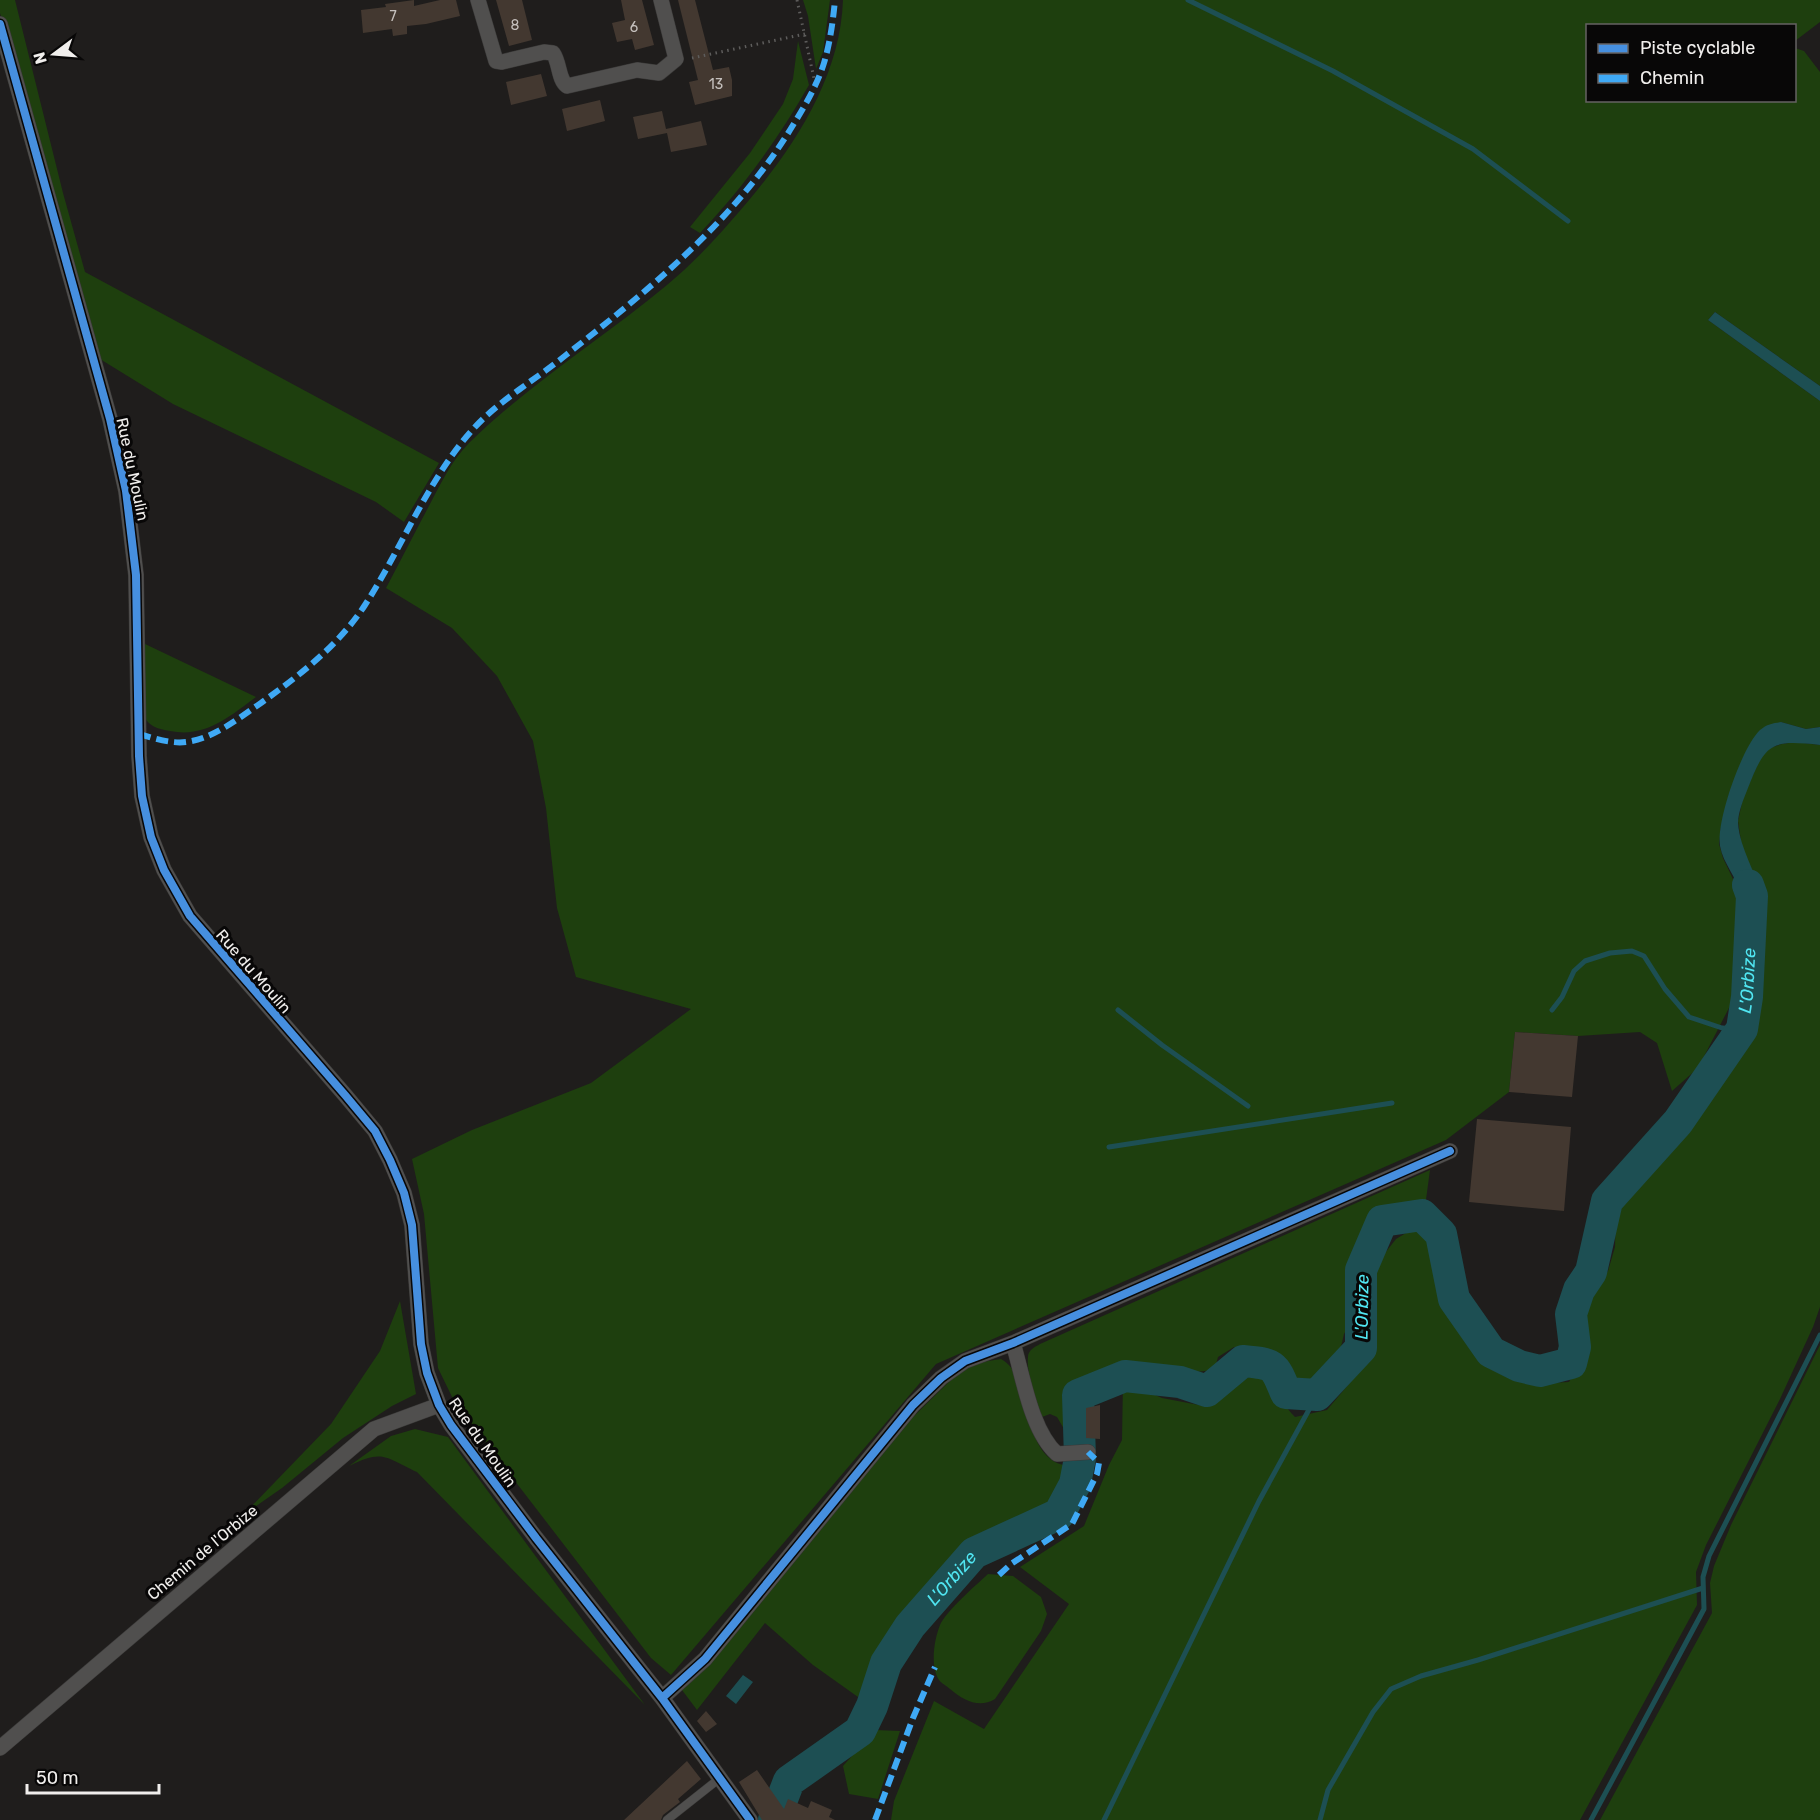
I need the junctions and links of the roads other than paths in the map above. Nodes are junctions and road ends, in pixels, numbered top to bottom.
1 (478, 0) edge
2 (661, 0) edge
3 (0, 24) edge
4 (1450, 1151) dead end
5 (1013, 1343) junction
6 (440, 1405) junction
7 (1088, 1452) dead end
8 (662, 1698) junction
9 (0, 1748) edge
10 (720, 1778) junction
11 (667, 1820) edge
12 (750, 1820) edge

1 - 2 street
3 - 6 street, Rue du Moulin
4 - 5 street
5 - 7 street
5 - 8 street
6 - 8 street, Rue du Moulin
6 - 9 street, Chemin de l'Orbize
8 - 10 street, Rue du Moulin
10 - 11 lane
10 - 12 street, Rue du Moulin

